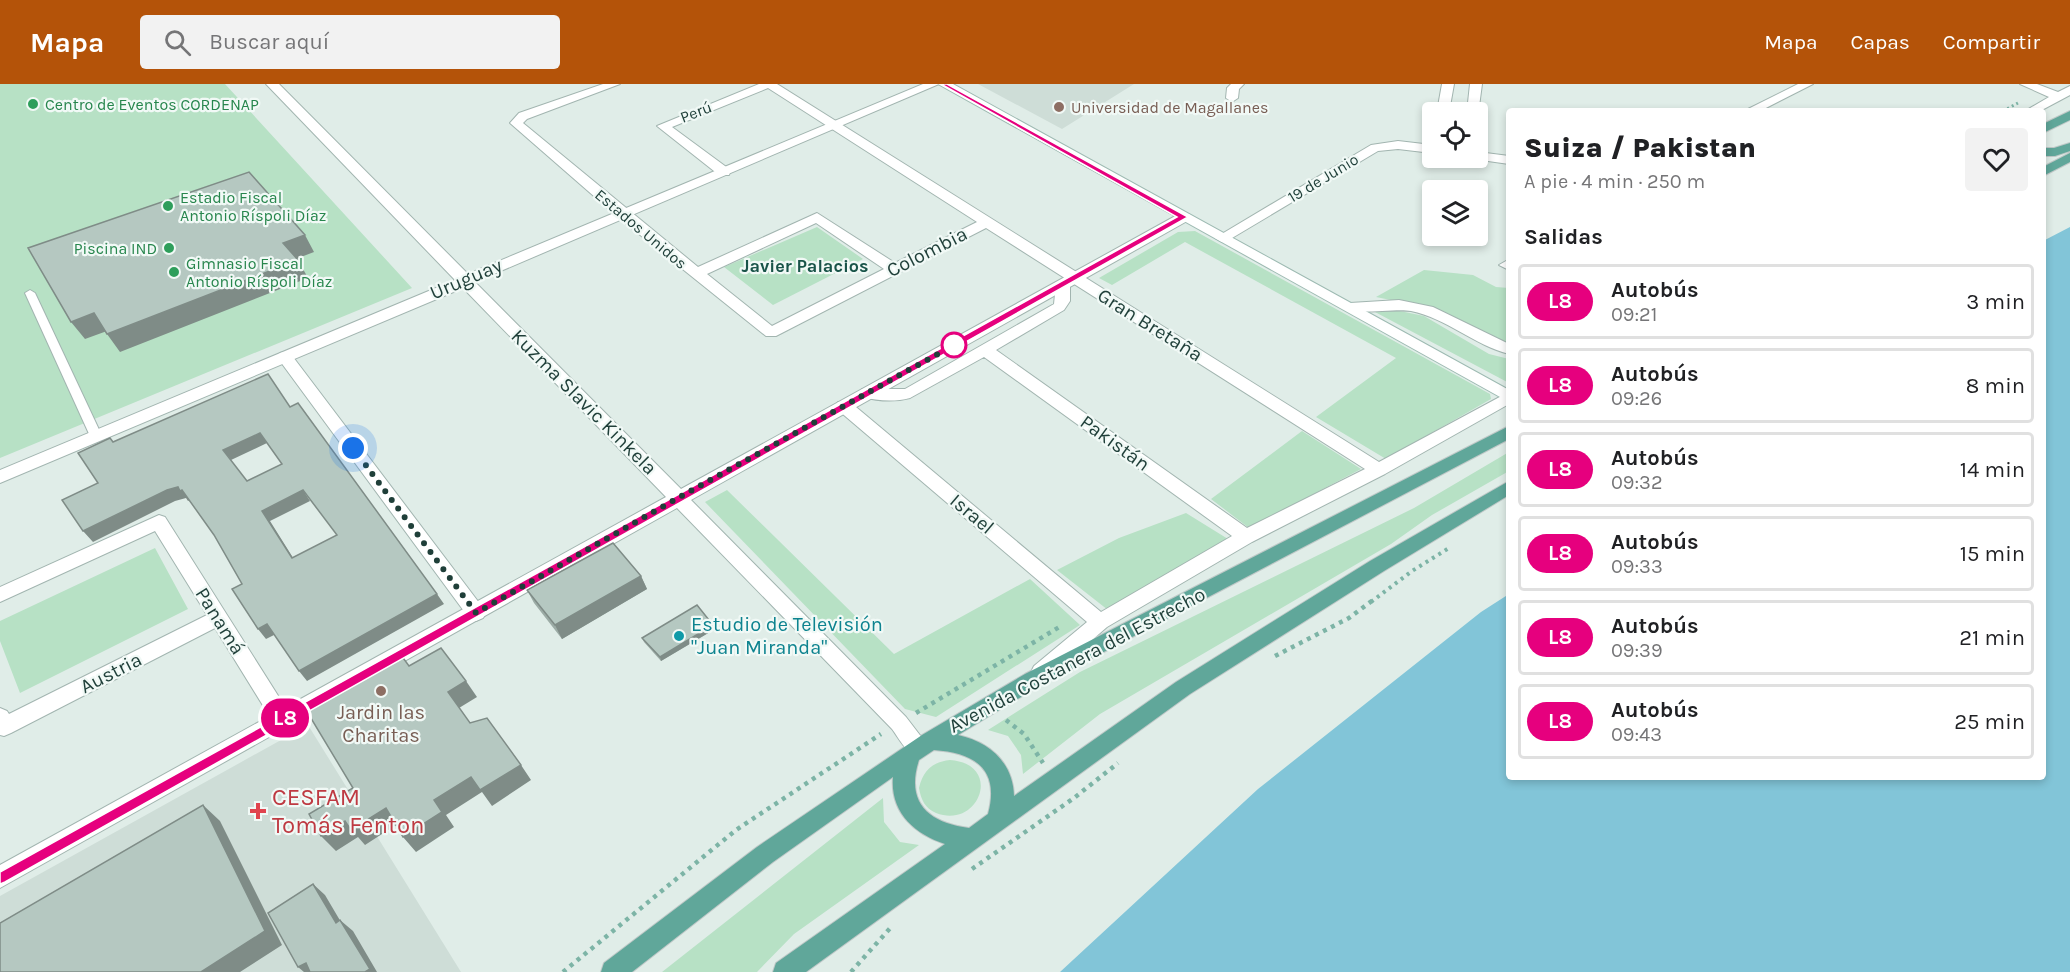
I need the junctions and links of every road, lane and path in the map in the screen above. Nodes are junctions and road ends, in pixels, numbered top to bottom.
1 (272, 84) edge
2 (614, 84) edge
3 (769, 84) edge
4 (933, 84) edge
5 (944, 84) edge
6 (1238, 84) edge
7 (1448, 84) edge
8 (1476, 84) edge
9 (1807, 84) edge
10 (2026, 84) edge
11 (2070, 90) edge
12 (2058, 96) junction
13 (1232, 98) dead end
14 (1445, 102) edge
15 (1474, 102) edge
16 (1756, 108) edge
17 (2036, 108) edge
18 (2070, 114) edge
19 (834, 126) junction
20 (2046, 127) edge
21 (2070, 147) edge
22 (1422, 148) edge
23 (2046, 152) edge
24 (1488, 157) edge
25 (2070, 157) edge
26 (1506, 160) edge
27 (2046, 170) edge
28 (724, 172) junction
29 (624, 215) junction
30 (1184, 217) junction
31 (987, 222) junction
32 (1222, 238) junction
33 (894, 268) junction
34 (696, 274) junction
35 (463, 280) junction
36 (1069, 281) junction
37 (30, 293) dead end
38 (1350, 308) junction
39 (771, 333) joint
40 (1506, 348) edge
41 (985, 350) junction
42 (285, 357) junction
43 (868, 393) junction
44 (1506, 395) edge
45 (1506, 399) edge
46 (844, 406) junction
47 (1506, 434) edge
48 (96, 436) junction
49 (1379, 470) junction
50 (0, 477) edge
51 (1506, 489) edge
52 (678, 498) junction
53 (1246, 537) junction
54 (1451, 547) dead end
55 (0, 595) edge
56 (476, 613) junction
57 (218, 618) junction
58 (1100, 622) junction
59 (1269, 659) dead end
60 (1032, 680) junction
61 (967, 682) dead end
62 (988, 705) junction
63 (282, 719) junction
64 (2, 722) edge
65 (920, 747) junction
66 (1124, 759) dead end
67 (1056, 778) junction
68 (1074, 798) junction
69 (998, 819) junction
70 (970, 838) junction
71 (970, 871) dead end
72 (0, 877) edge
73 (894, 924) dead end
74 (614, 972) edge
75 (785, 972) edge
76 (851, 972) edge

1 - 35 street, Kuzma Slavic Kinkela
2 - 29 street, Estados Unidos
3 - 19 street, Gran Bretaña
3 - 28 street, Perú
4 - 19 street, Uruguay
5 - 30 street
6 - 13 street
7 - 14 street
8 - 15 street
9 - 16 street
10 - 12 street
11 - 12 street
12 - 17 street
18 - 20 main road
19 - 28 street, Uruguay
19 - 31 street, Gran Bretaña
21 - 23 main road
22 - 32 street, 19 de Junio
24 - 26 street
25 - 27 main road
28 - 29 street, Uruguay
29 - 34 street, Estados Unidos
29 - 35 street, Uruguay
30 - 32 street
30 - 36 street
31 - 33 street, Colombia
31 - 36 street, Gran Bretaña
32 - 38 street
33 - 34 street
33 - 39 street, Colombia
34 - 39 street, Estados Unidos
35 - 42 street, Uruguay
35 - 52 street, Kuzma Slavic Kinkela
36 - 41 street
36 - 43 street
36 - 49 street, Gran Bretaña
37 - 48 lane
38 - 40 street
38 - 44 street
41 - 43 street
41 - 53 street, Pakistán
42 - 48 street, Uruguay
42 - 56 street
43 - 46 street
45 - 49 street
46 - 52 street
46 - 58 street, Israel
47 - 60 main road, Avenida Costanera del Estrecho
48 - 50 street, Uruguay
49 - 53 street
51 - 67 main road
52 - 56 street
52 - 65 street, Kuzma Slavic Kinkela
53 - 58 street
54 - 59 path
55 - 57 street, Panamá
56 - 63 street
57 - 63 street, Panamá
57 - 64 street, Austria
58 - 60 street
60 - 62 main road, Avenida Costanera del Estrecho
61 - 62 path
62 - 65 main road, Avenida Costanera del Estrecho
62 - 67 path
63 - 72 street
65 - 69 main road
65 - 70 main road
65 - 74 main road, Avenida Costanera del Estrecho
66 - 68 path
67 - 68 path
67 - 69 main road
68 - 71 path
69 - 70 main road
70 - 75 main road
73 - 76 path

